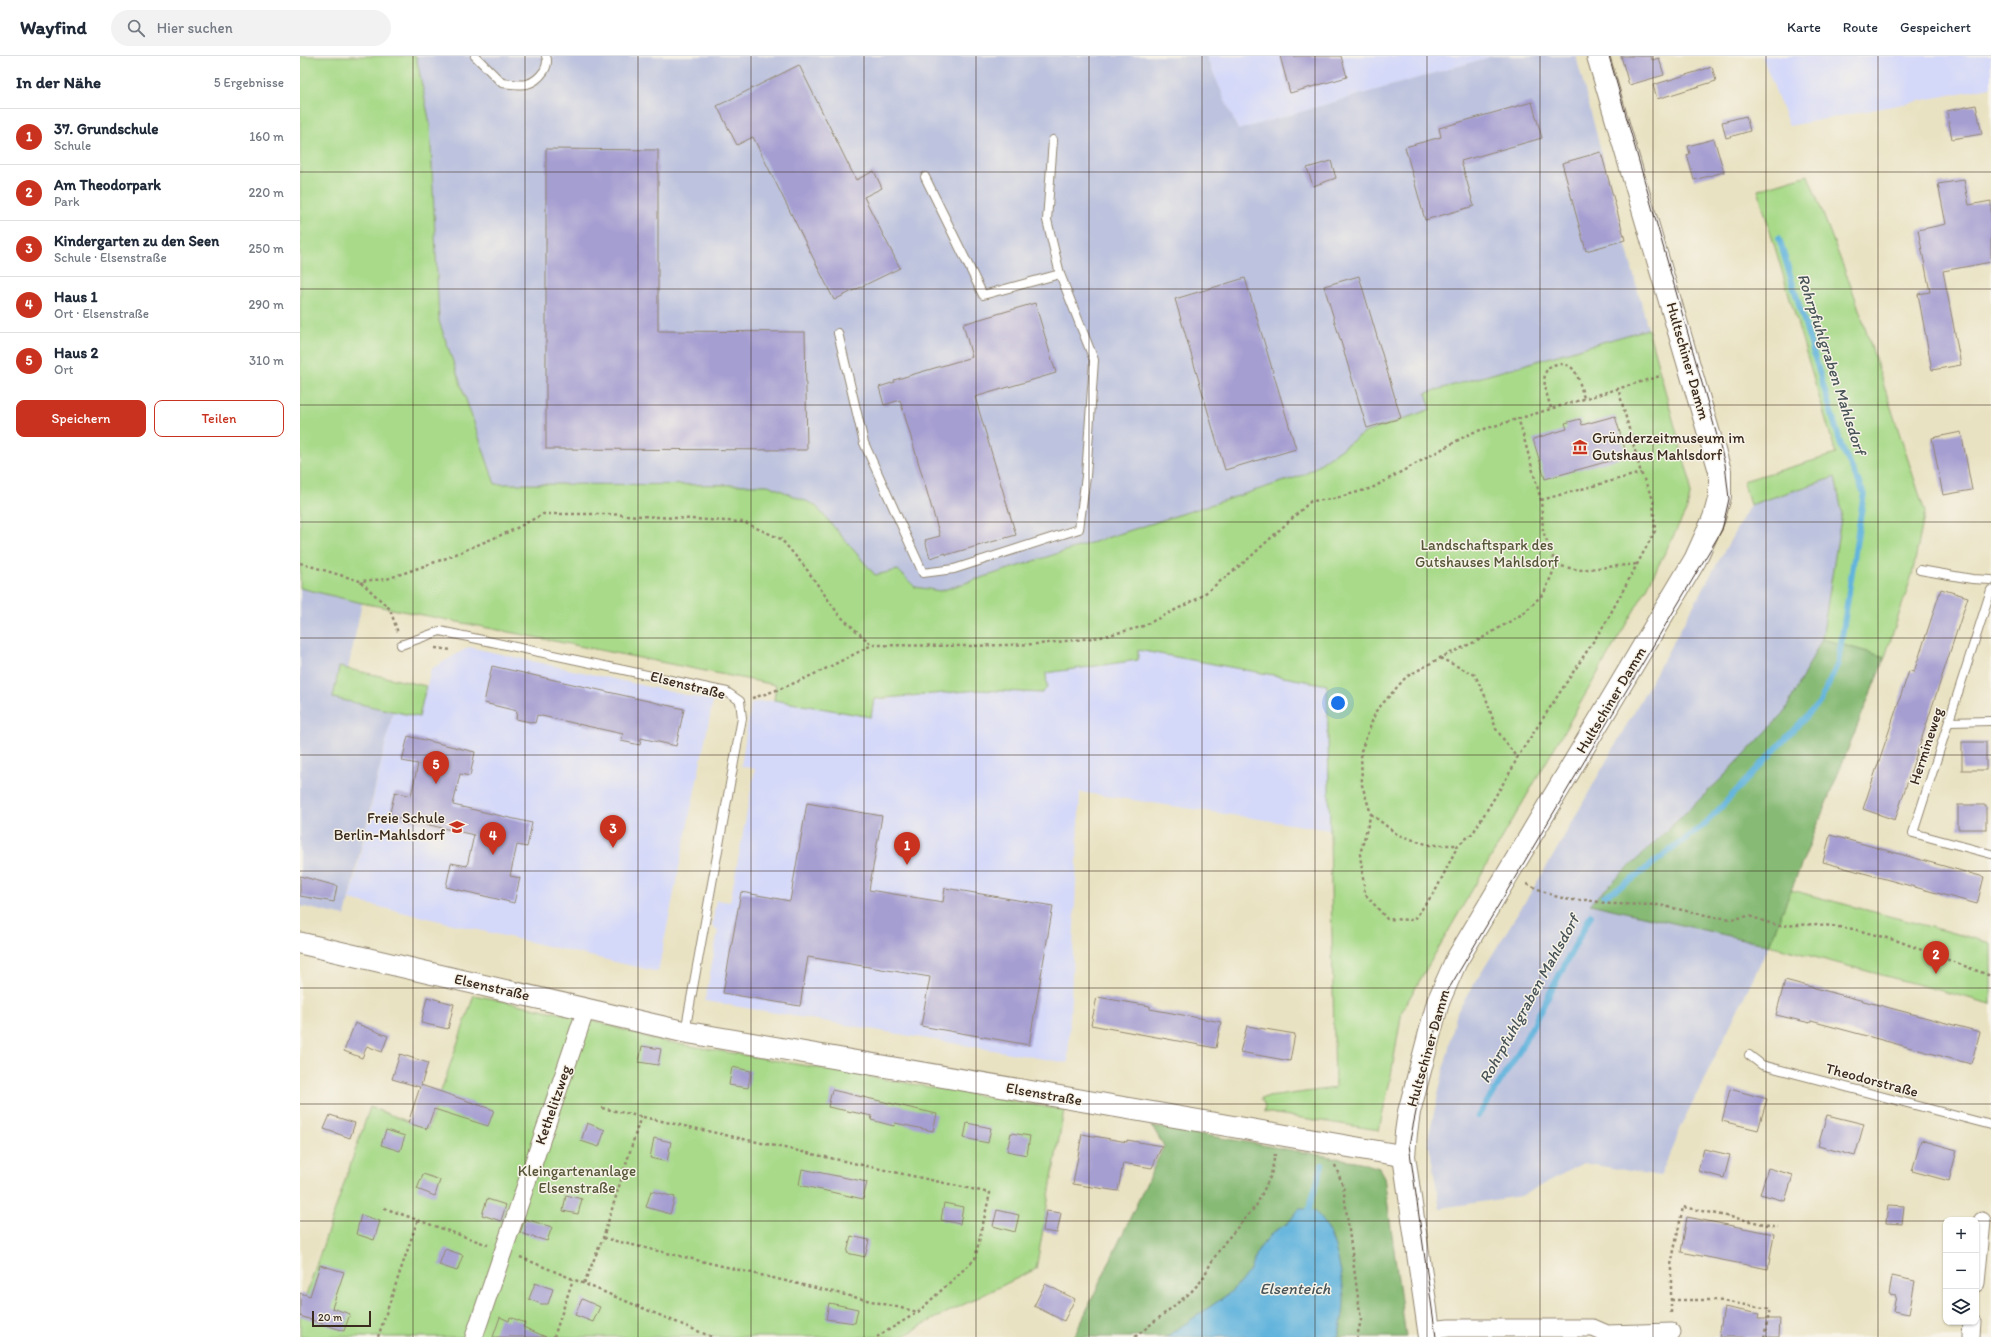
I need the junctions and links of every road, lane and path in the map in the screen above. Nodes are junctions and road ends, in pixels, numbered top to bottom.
1 (474, 56) edge
2 (546, 56) edge
3 (1598, 56) edge
4 (1053, 140) dead end
5 (925, 177) dead end
6 (1060, 274) junction
7 (838, 333) dead end
8 (1660, 376) dead end
9 (1618, 388) junction
10 (1584, 398) junction
11 (1551, 408) junction
12 (1518, 418) junction
13 (1641, 472) junction
14 (1541, 500) junction
15 (300, 562) edge
16 (1637, 564) junction
17 (1556, 565) junction
18 (1920, 570) dead end
19 (1991, 580) edge
20 (360, 581) junction
21 (1991, 590) edge
22 (401, 645) joint
23 (872, 645) junction
24 (1440, 658) junction
25 (740, 701) junction
26 (1948, 722) junction
27 (1991, 722) edge
28 (1517, 758) junction
29 (1371, 814) junction
30 (1458, 845) junction
31 (1991, 854) edge
32 (1526, 883) dead end
33 (300, 943) edge
34 (1991, 976) edge
35 (586, 1009) junction
36 (685, 1032) junction
37 (1749, 1056) dead end
38 (602, 1108) dead end
39 (642, 1116) junction
40 (1991, 1125) edge
41 (1275, 1153) dead end
42 (1404, 1156) junction
43 (1334, 1161) dead end
44 (384, 1208) dead end
45 (418, 1219) junction
46 (1982, 1221) dead end
47 (1778, 1227) dead end
48 (603, 1238) junction
49 (503, 1250) junction
50 (1979, 1253) edge
51 (573, 1278) junction
52 (584, 1283) junction
53 (1671, 1300) junction
54 (918, 1312) junction
55 (1972, 1325) edge
56 (1672, 1332) joint
57 (1430, 1334) edge
58 (1607, 1335) edge
59 (378, 1337) edge
60 (474, 1337) edge
61 (554, 1337) edge
62 (712, 1337) edge
63 (877, 1337) edge
64 (1135, 1337) edge
65 (1357, 1337) edge
66 (1764, 1337) edge
67 (1971, 1337) edge

1 - 2 lane
3 - 42 main road, Hultschiner Damm
4 - 6 lane
5 - 6 lane
6 - 7 lane
8 - 9 path
9 - 10 path
9 - 13 path
10 - 11 path
10 - 11 path
11 - 12 path
12 - 14 path
12 - 23 path
13 - 14 path
13 - 16 path
14 - 17 path
15 - 20 path
16 - 17 path
16 - 28 path
17 - 24 path
18 - 19 lane
20 - 22 path
20 - 23 path
21 - 26 lane, Hermineweg
22 - 25 lane, Elsenstraße
23 - 25 path
24 - 28 path
24 - 29 path
25 - 36 lane, Elsenstraße
26 - 27 lane
26 - 31 lane, Hermineweg
28 - 30 path
29 - 30 path
29 - 30 path
32 - 34 path
33 - 35 street, Elsenstraße
35 - 36 street, Elsenstraße
35 - 49 street, Kethelitzweg
36 - 42 street, Elsenstraße
37 - 40 lane, Theodorstraße
38 - 39 path
39 - 48 path
39 - 54 path
41 - 64 path
42 - 57 main road, Hultschiner Damm
43 - 65 path
44 - 45 path
45 - 49 path
45 - 59 path
46 - 50 street
47 - 53 path
48 - 52 path
48 - 54 path
49 - 51 path
49 - 60 street, Kethelitzweg
51 - 52 path
51 - 61 path
52 - 62 path
53 - 56 path
53 - 66 path
54 - 63 path
55 - 67 street
56 - 58 street
57 - 58 street

